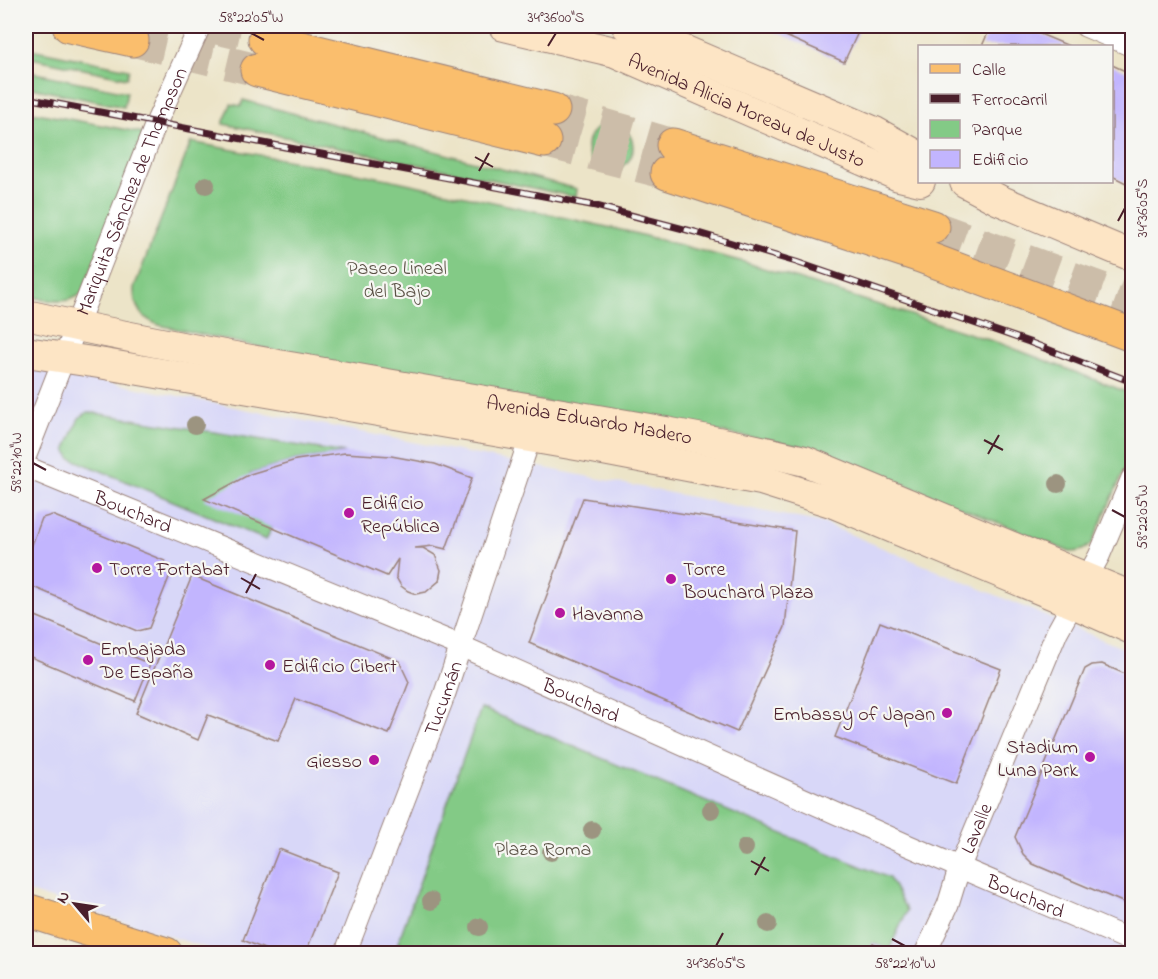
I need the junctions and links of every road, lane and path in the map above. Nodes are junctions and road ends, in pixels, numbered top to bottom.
1 (69, 26) edge
2 (200, 26) edge
3 (504, 26) edge
4 (627, 26) edge
5 (1085, 26) edge
6 (132, 40) tunnel mouth
7 (1132, 46) edge
8 (553, 110) tunnel mouth
9 (544, 141) tunnel mouth
10 (918, 156) edge
11 (918, 180) edge
12 (929, 183) edge
13 (967, 183) edge
14 (999, 200) junction
15 (933, 227) tunnel mouth
16 (1132, 256) edge
17 (26, 315) edge
18 (75, 326) junction
19 (1132, 335) edge
20 (26, 352) edge
21 (64, 358) junction
22 (530, 438) junction
23 (26, 455) edge
24 (26, 467) edge
25 (1132, 478) edge
26 (1080, 590) junction
27 (1132, 597) edge
28 (1132, 629) edge
29 (461, 646) junction
30 (960, 866) junction
31 (26, 910) edge
32 (1132, 941) edge
33 (166, 954) edge
34 (345, 954) edge
35 (925, 954) edge

1 - 6 main road
2 - 18 street, Mariquita Sánchez de Thompson
3 - 11 main road, Avenida Alicia Moreau de Justo
4 - 10 main road, Avenida Alicia Moreau de Justo
5 - 7 street
8 - 9 main road
12 - 14 main road, Avenida Alicia Moreau de Justo
13 - 14 main road, Avenida Alicia Moreau de Justo
14 - 16 main road, Avenida Alicia Moreau de Justo
15 - 19 main road
17 - 18 main road, Avenida Eduardo Madero
18 - 21 street, Mariquita Sánchez de Thompson
18 - 26 main road, Avenida Eduardo Madero
20 - 21 main road, Avenida Eduardo Madero
21 - 22 main road, Avenida Eduardo Madero
21 - 23 street, Mariquita Sánchez de Thompson
22 - 26 main road, Avenida Eduardo Madero
22 - 29 street, Tucumán
24 - 29 street, Bouchard
25 - 26 street, Lavalle
26 - 27 main road, Avenida Eduardo Madero
26 - 28 main road, Avenida Eduardo Madero
26 - 30 street, Lavalle
29 - 30 street, Bouchard
29 - 34 street, Tucumán
30 - 32 street, Bouchard
30 - 35 street, Lavalle
31 - 33 main road

